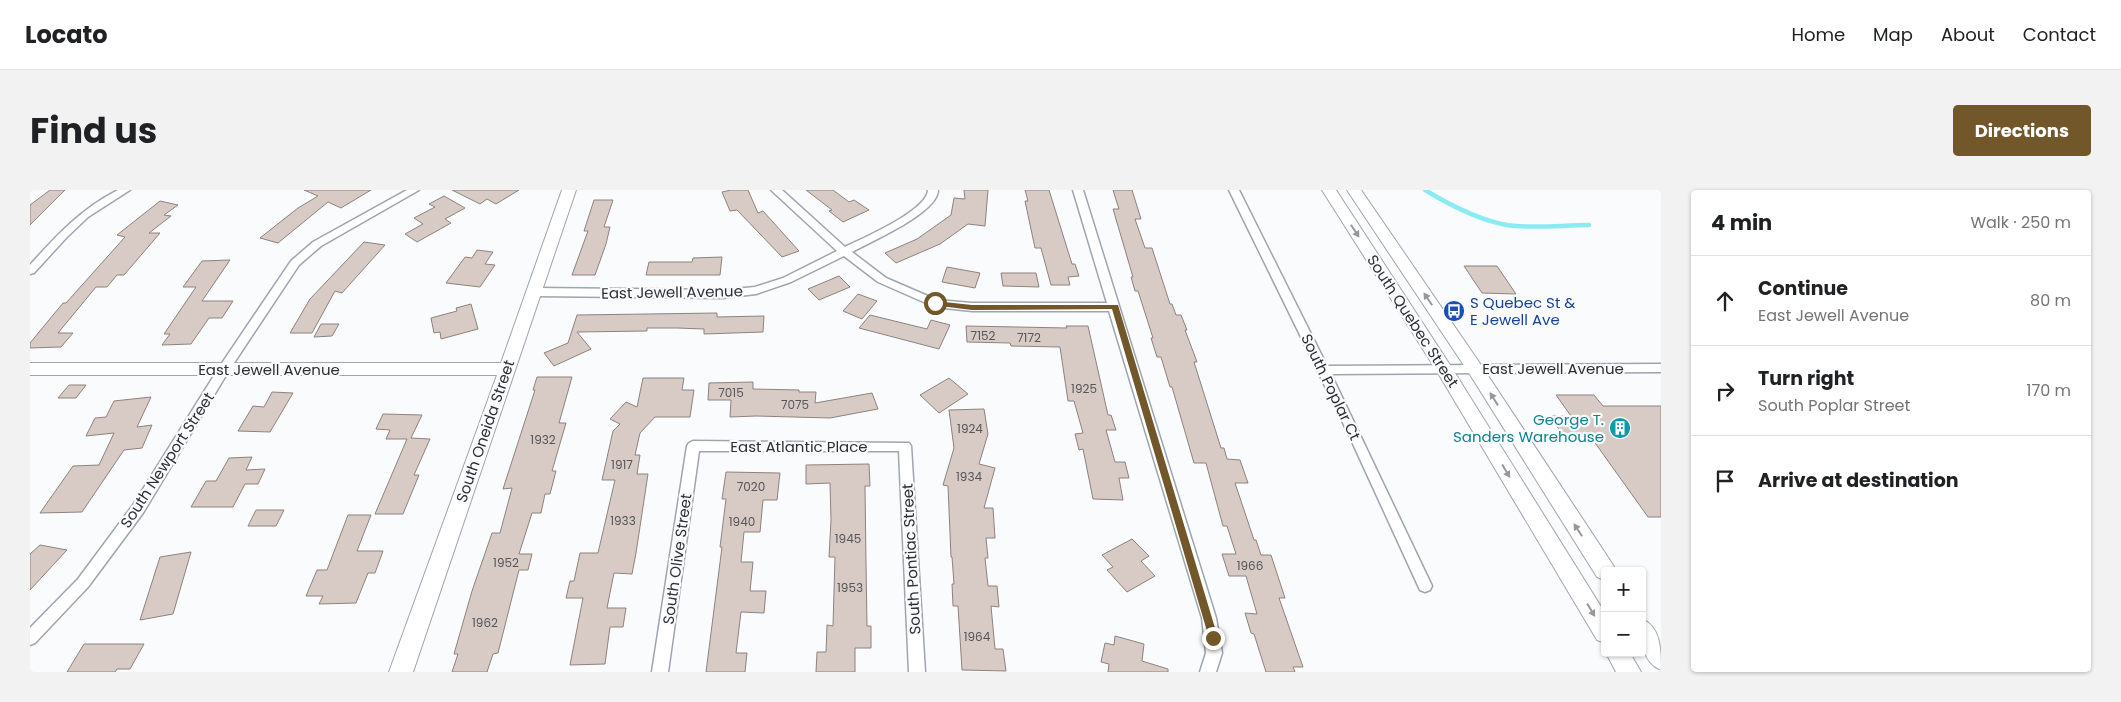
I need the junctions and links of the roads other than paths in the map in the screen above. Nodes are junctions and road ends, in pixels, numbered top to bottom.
1 (125, 190) edge
2 (414, 190) edge
3 (569, 190) edge
4 (776, 190) edge
5 (933, 190) edge
6 (1078, 190) edge
7 (1234, 190) edge
8 (1329, 190) edge
9 (1354, 190) edge
10 (844, 251) junction
11 (30, 271) edge
12 (535, 292) junction
13 (1115, 307) junction
14 (1661, 368) edge
15 (30, 369) edge
16 (224, 369) junction
17 (507, 369) junction
18 (1444, 369) junction
19 (1475, 369) junction
20 (1323, 370) junction
21 (693, 446) joint
22 (906, 446) joint
23 (1602, 567) edge
24 (1425, 586) dead end
25 (1601, 626) edge
26 (1646, 635) edge
27 (30, 638) edge
28 (1620, 657) edge
29 (1661, 658) edge
30 (401, 672) edge
31 (660, 672) edge
32 (917, 672) edge
33 (1208, 672) edge
34 (1629, 672) edge

1 - 11 street
2 - 16 street, South Newport Street
3 - 12 street, South Oneida Street
4 - 10 street
5 - 10 street, East Jewell Avenue
6 - 13 street
7 - 20 street, South Poplar Ct
8 -> 18 main road, South Quebec Street
19 -> 9 main road, South Quebec Street
10 - 12 street, East Jewell Avenue
10 - 13 street
12 - 17 street, South Oneida Street
13 - 33 street
14 - 19 street, East Jewell Avenue
15 - 16 main road, East Jewell Avenue
16 - 17 main road, East Jewell Avenue
16 - 27 street, South Newport Street
17 - 30 main road, South Oneida Street
18 - 19 street, East Jewell Avenue
18 - 20 street, East Jewell Avenue
18 -> 25 main road, South Quebec Street
23 -> 19 main road, South Quebec Street
20 - 24 street, South Poplar Ct
21 - 22 street, East Atlantic Place
21 - 31 street, South Olive Street
22 - 32 street, South Pontiac Street
26 - 29 main road
28 - 34 main road

